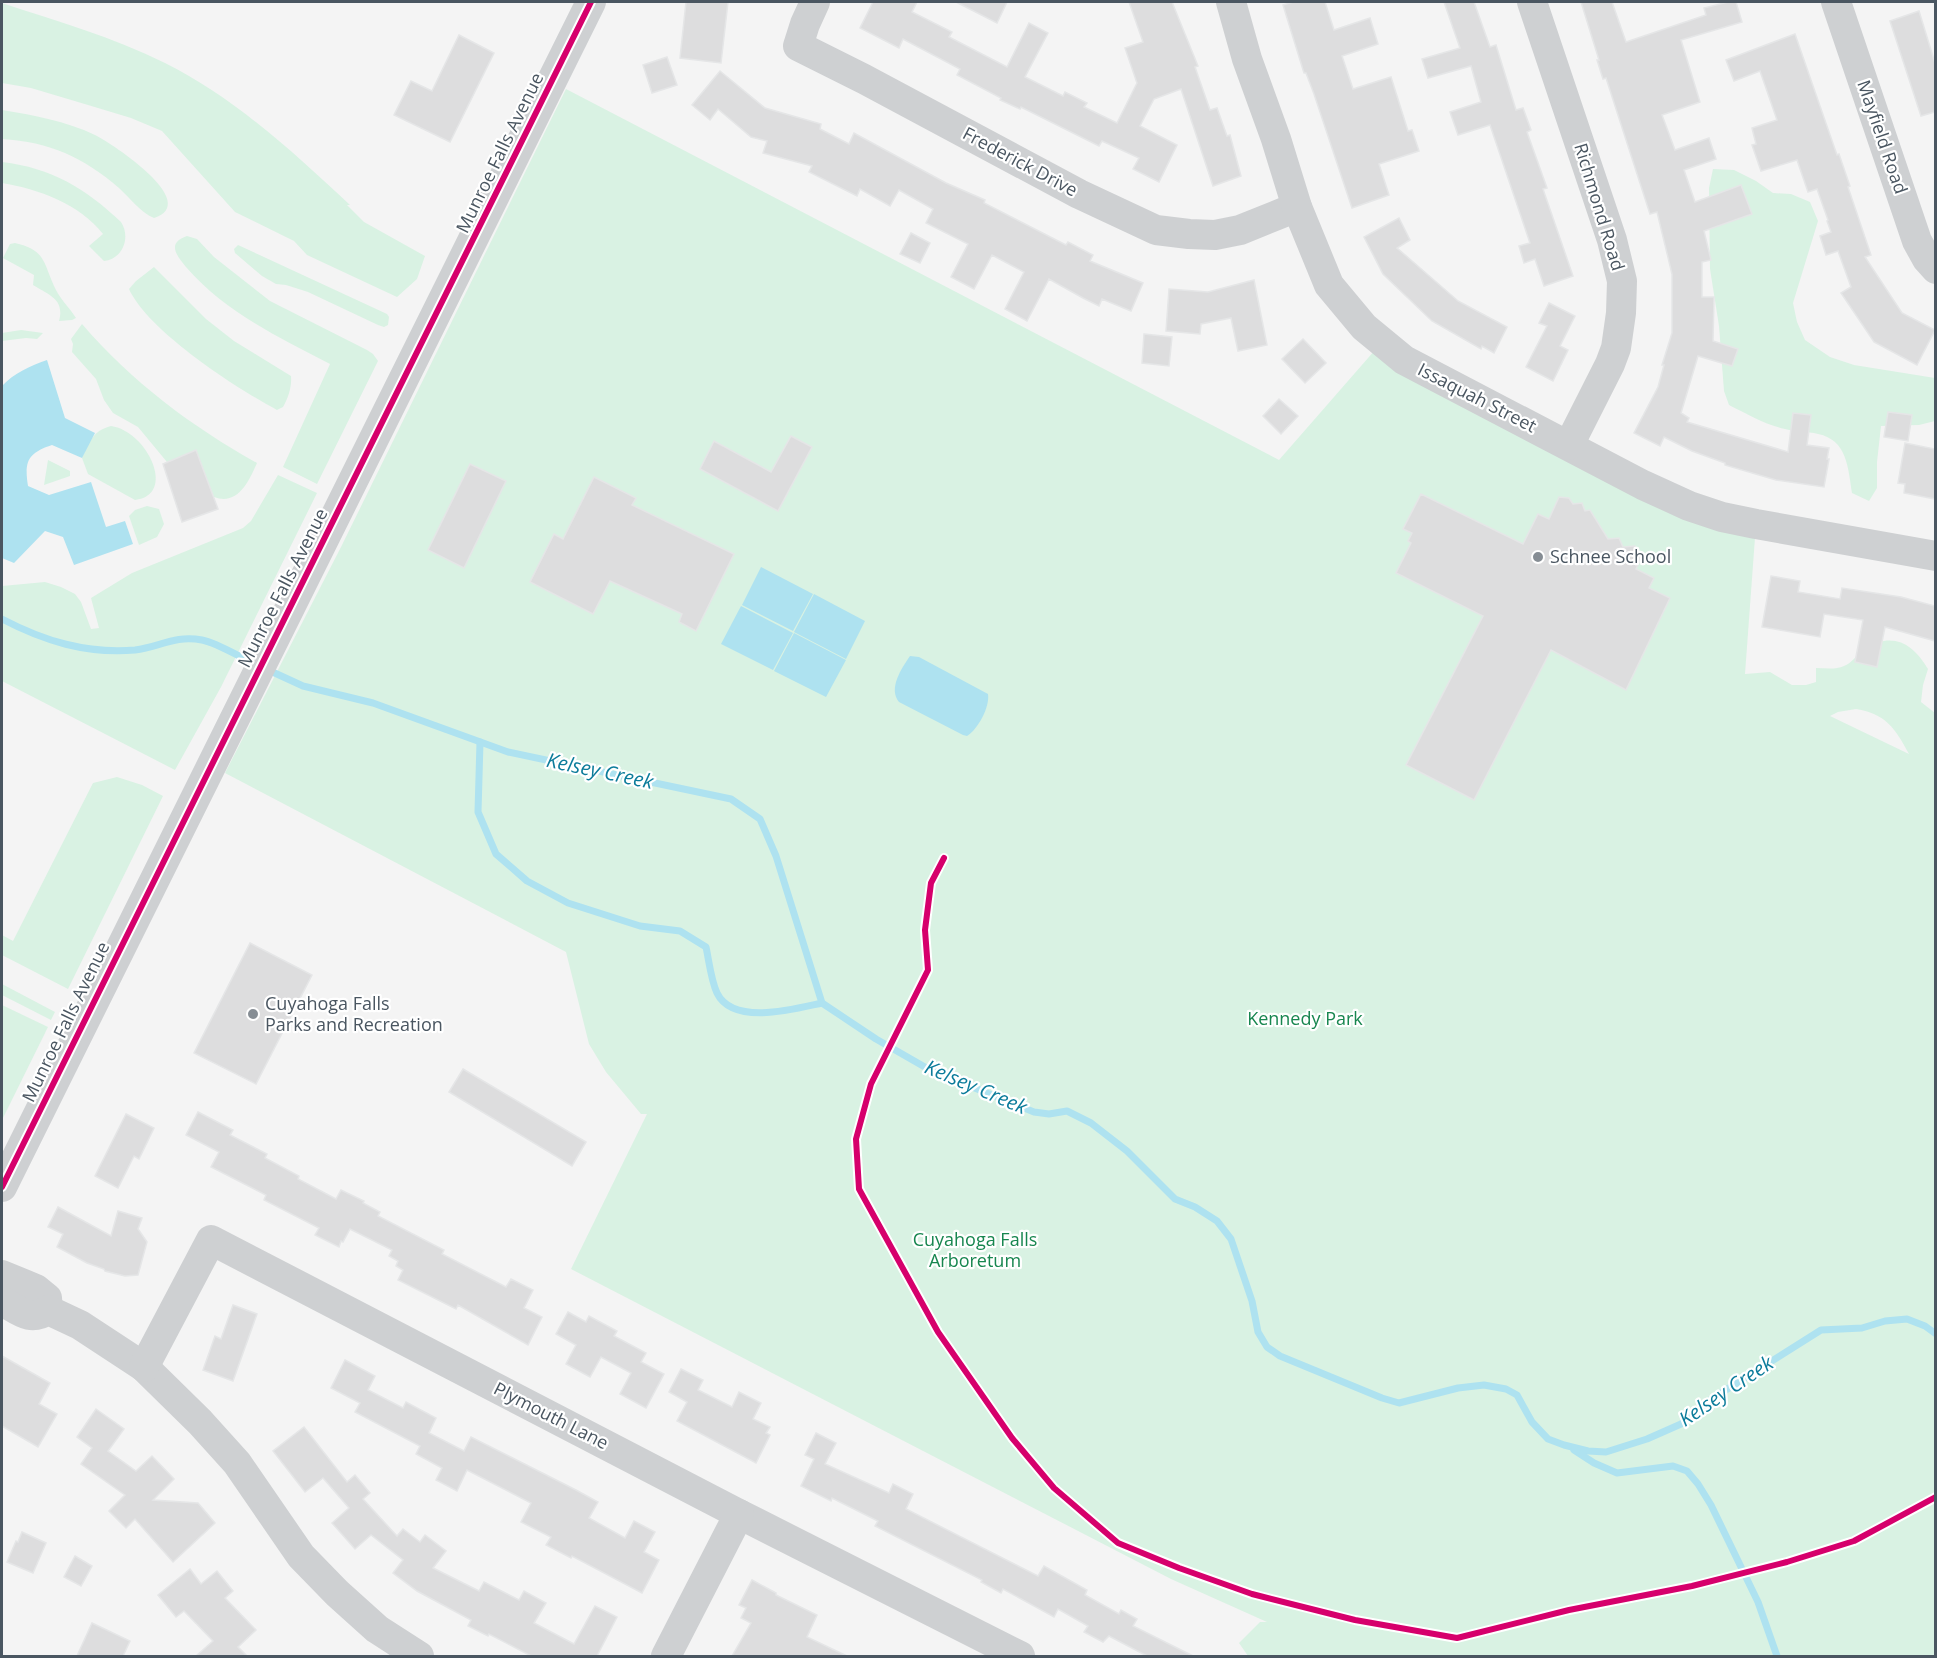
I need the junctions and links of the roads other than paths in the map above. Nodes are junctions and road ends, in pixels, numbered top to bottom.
1 (591, 2) edge
2 (815, 2) edge
3 (1231, 2) edge
4 (1532, 2) edge
5 (1836, 2) edge
6 (1297, 207) junction
7 (1935, 269) edge
8 (1569, 445) junction
9 (1935, 556) edge
10 (2, 1186) edge
11 (2, 1275) edge
12 (2, 1301) edge
13 (48, 1310) junction
14 (144, 1367) junction
15 (739, 1514) junction
16 (419, 1656) edge
17 (666, 1656) edge
18 (1020, 1656) edge

1 - 10 street, Munroe Falls Avenue
2 - 6 street, Frederick Drive
3 - 6 street, Issaquah Street
4 - 8 street, Richmond Road
5 - 7 street, Mayfield Road
6 - 8 street, Issaquah Street
8 - 9 street, Issaquah Street
11 - 13 street
12 - 13 street
13 - 14 street
14 - 15 street, Plymouth Lane
14 - 16 street
15 - 17 street
15 - 18 street, Plymouth Lane

